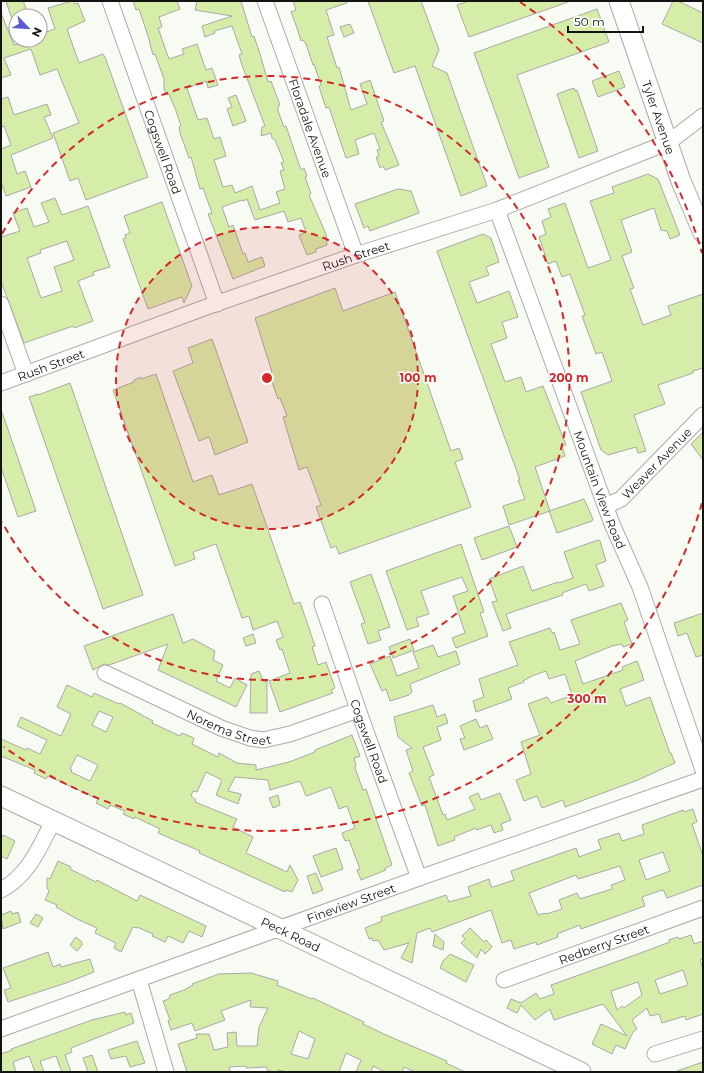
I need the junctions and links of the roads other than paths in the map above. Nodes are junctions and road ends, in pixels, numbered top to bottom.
1 (110, 1) edge
2 (265, 1) edge
3 (619, 1) edge
4 (703, 116) edge
5 (669, 142) junction
6 (497, 210) junction
7 (703, 233) edge
8 (356, 255) junction
9 (1, 304) edge
10 (217, 304) junction
11 (26, 374) junction
12 (1, 383) edge
13 (703, 415) edge
14 (606, 506) junction
15 (322, 604) dead end
16 (105, 673) dead end
17 (358, 710) junction
18 (703, 770) edge
19 (703, 780) edge
20 (1, 796) edge
21 (53, 821) junction
22 (419, 878) junction
23 (1, 890) edge
24 (703, 908) edge
25 (279, 928) junction
26 (139, 980) junction
27 (504, 980) dead end
28 (1, 1029) edge
29 (703, 1039) edge
30 (655, 1054) dead end
31 (166, 1072) edge
32 (581, 1072) edge

1 - 10 street, Cogswell Road
2 - 8 street, Floradale Avenue
3 - 5 main road, Tyler Avenue
4 - 5 street, Rush Street
5 - 6 street, Rush Street
5 - 7 main road, Tyler Avenue
6 - 8 street, Rush Street
6 - 14 street, Mountain View Road
8 - 10 street, Rush Street
9 - 11 street
10 - 11 street, Rush Street
11 - 12 street, Rush Street
13 - 14 street, Weaver Avenue
14 - 18 street, Mountain View Road
15 - 17 street, Cogswell Road
16 - 17 street, Norema Street
17 - 22 street, Cogswell Road
19 - 22 street, Fineview Street
20 - 21 main road, Peck Road
21 - 23 street
21 - 25 main road, Peck Road
22 - 25 street, Fineview Street
24 - 27 street, Redberry Street
25 - 26 street, Fineview Street
25 - 32 main road, Peck Road
26 - 28 street, Fineview Street
26 - 31 street
29 - 30 street

